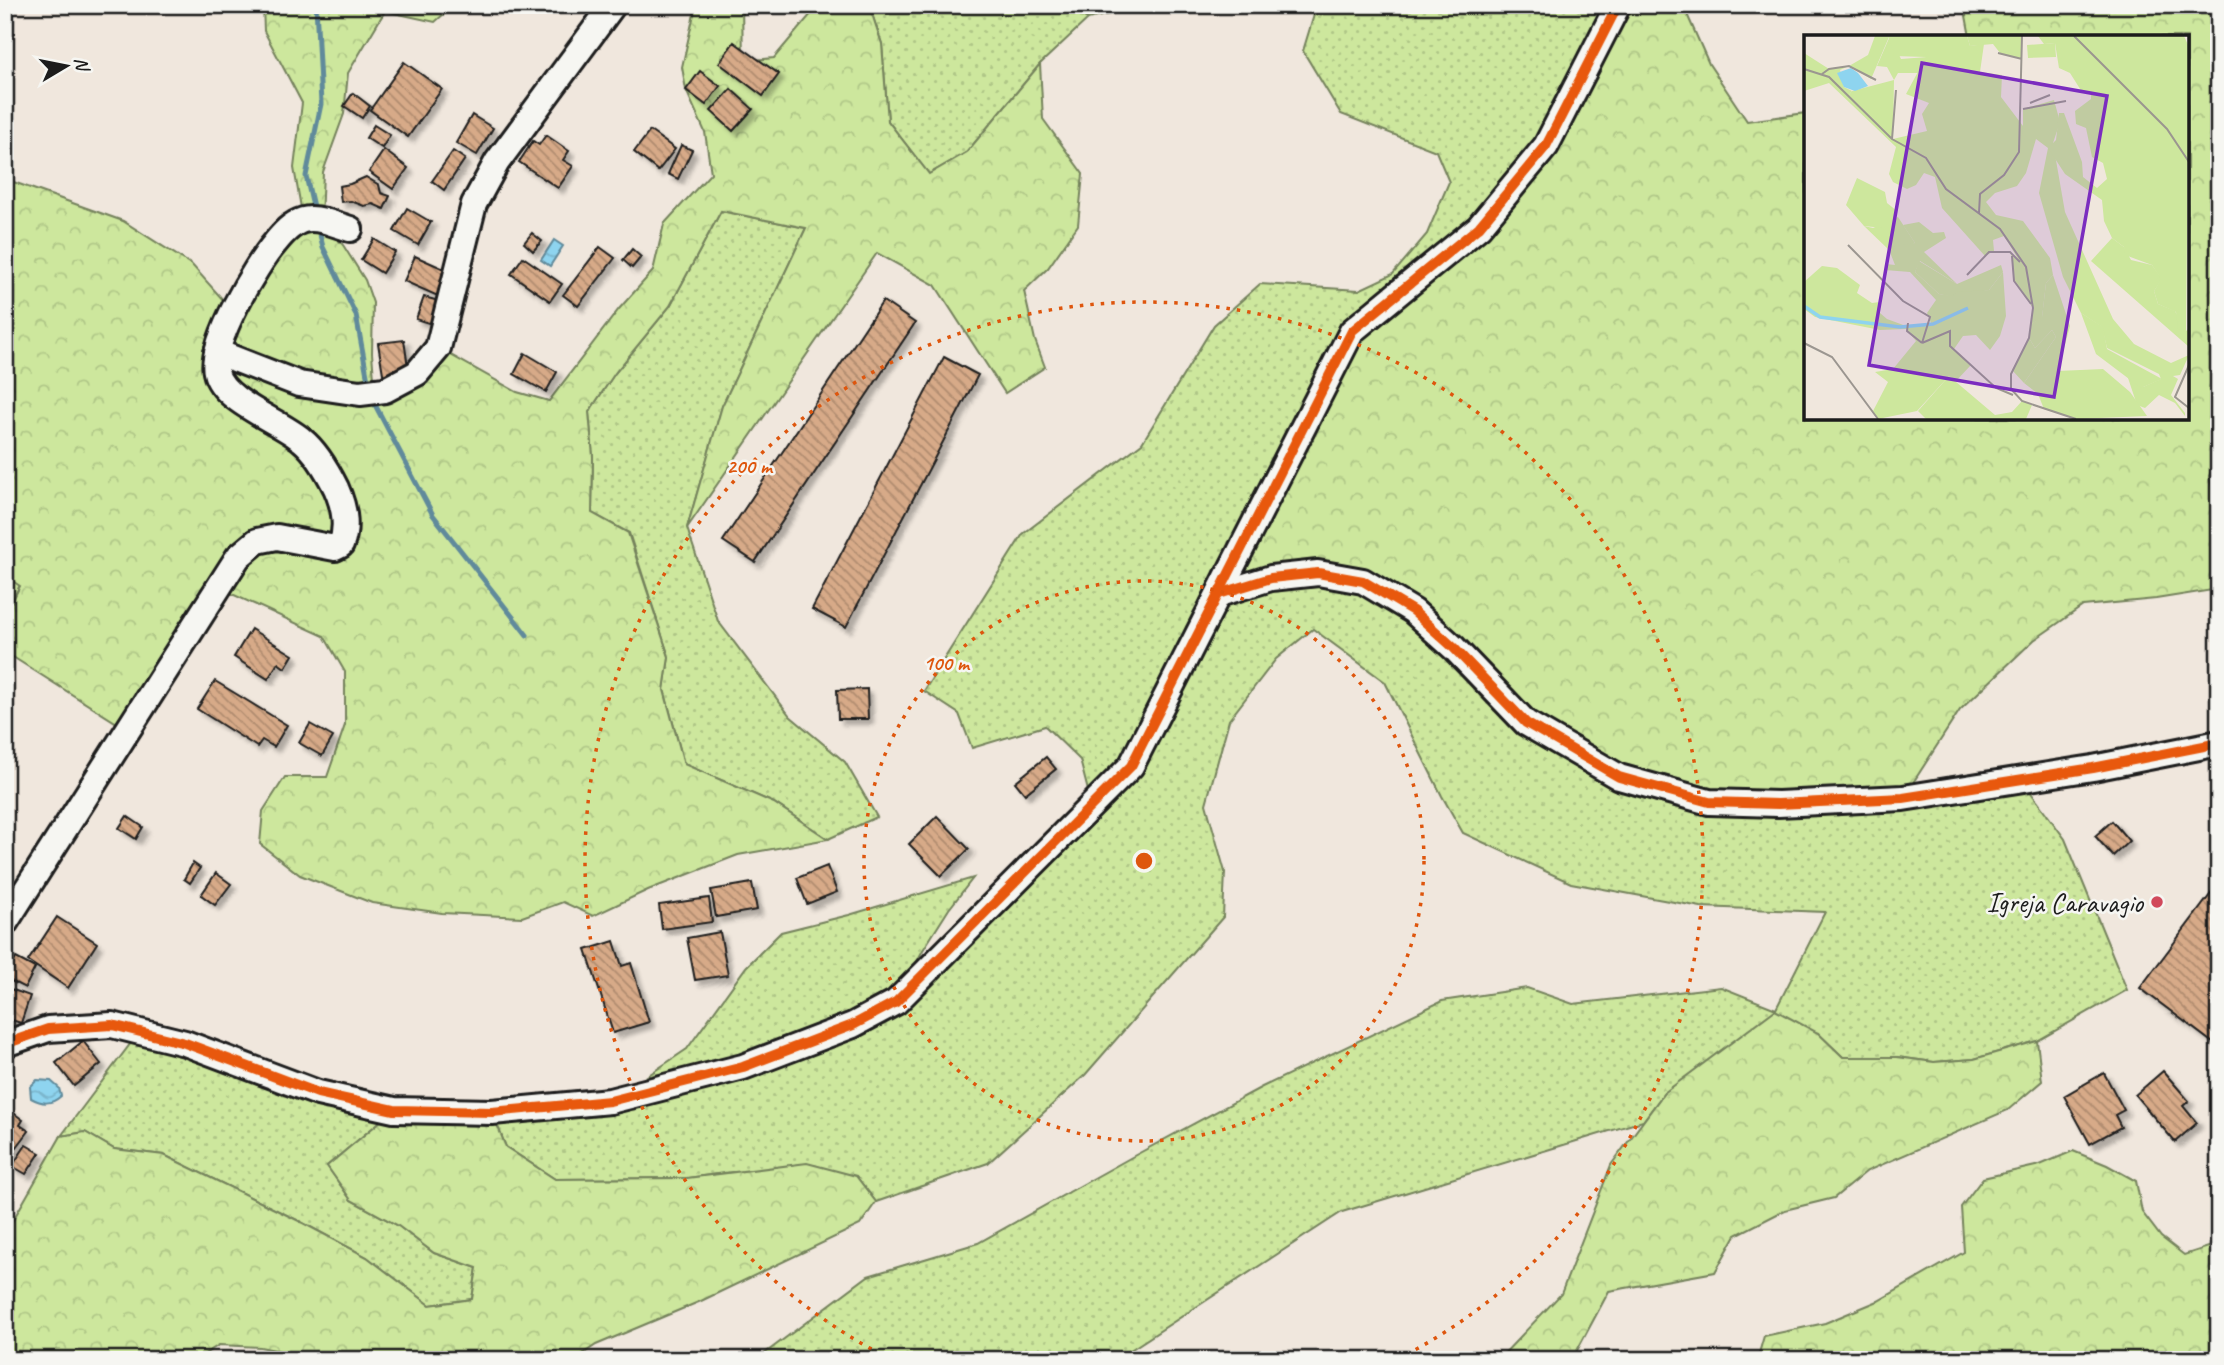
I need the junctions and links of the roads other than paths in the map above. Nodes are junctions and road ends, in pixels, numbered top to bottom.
1 (613, 5) edge
2 (1618, 5) edge
3 (350, 229) dead end
4 (217, 352) junction
5 (1219, 594) junction
6 (2219, 743) edge
7 (5, 923) edge
8 (5, 1044) edge

1 - 4 street
2 - 5 street
3 - 4 street
4 - 7 street
5 - 6 street
5 - 8 street

